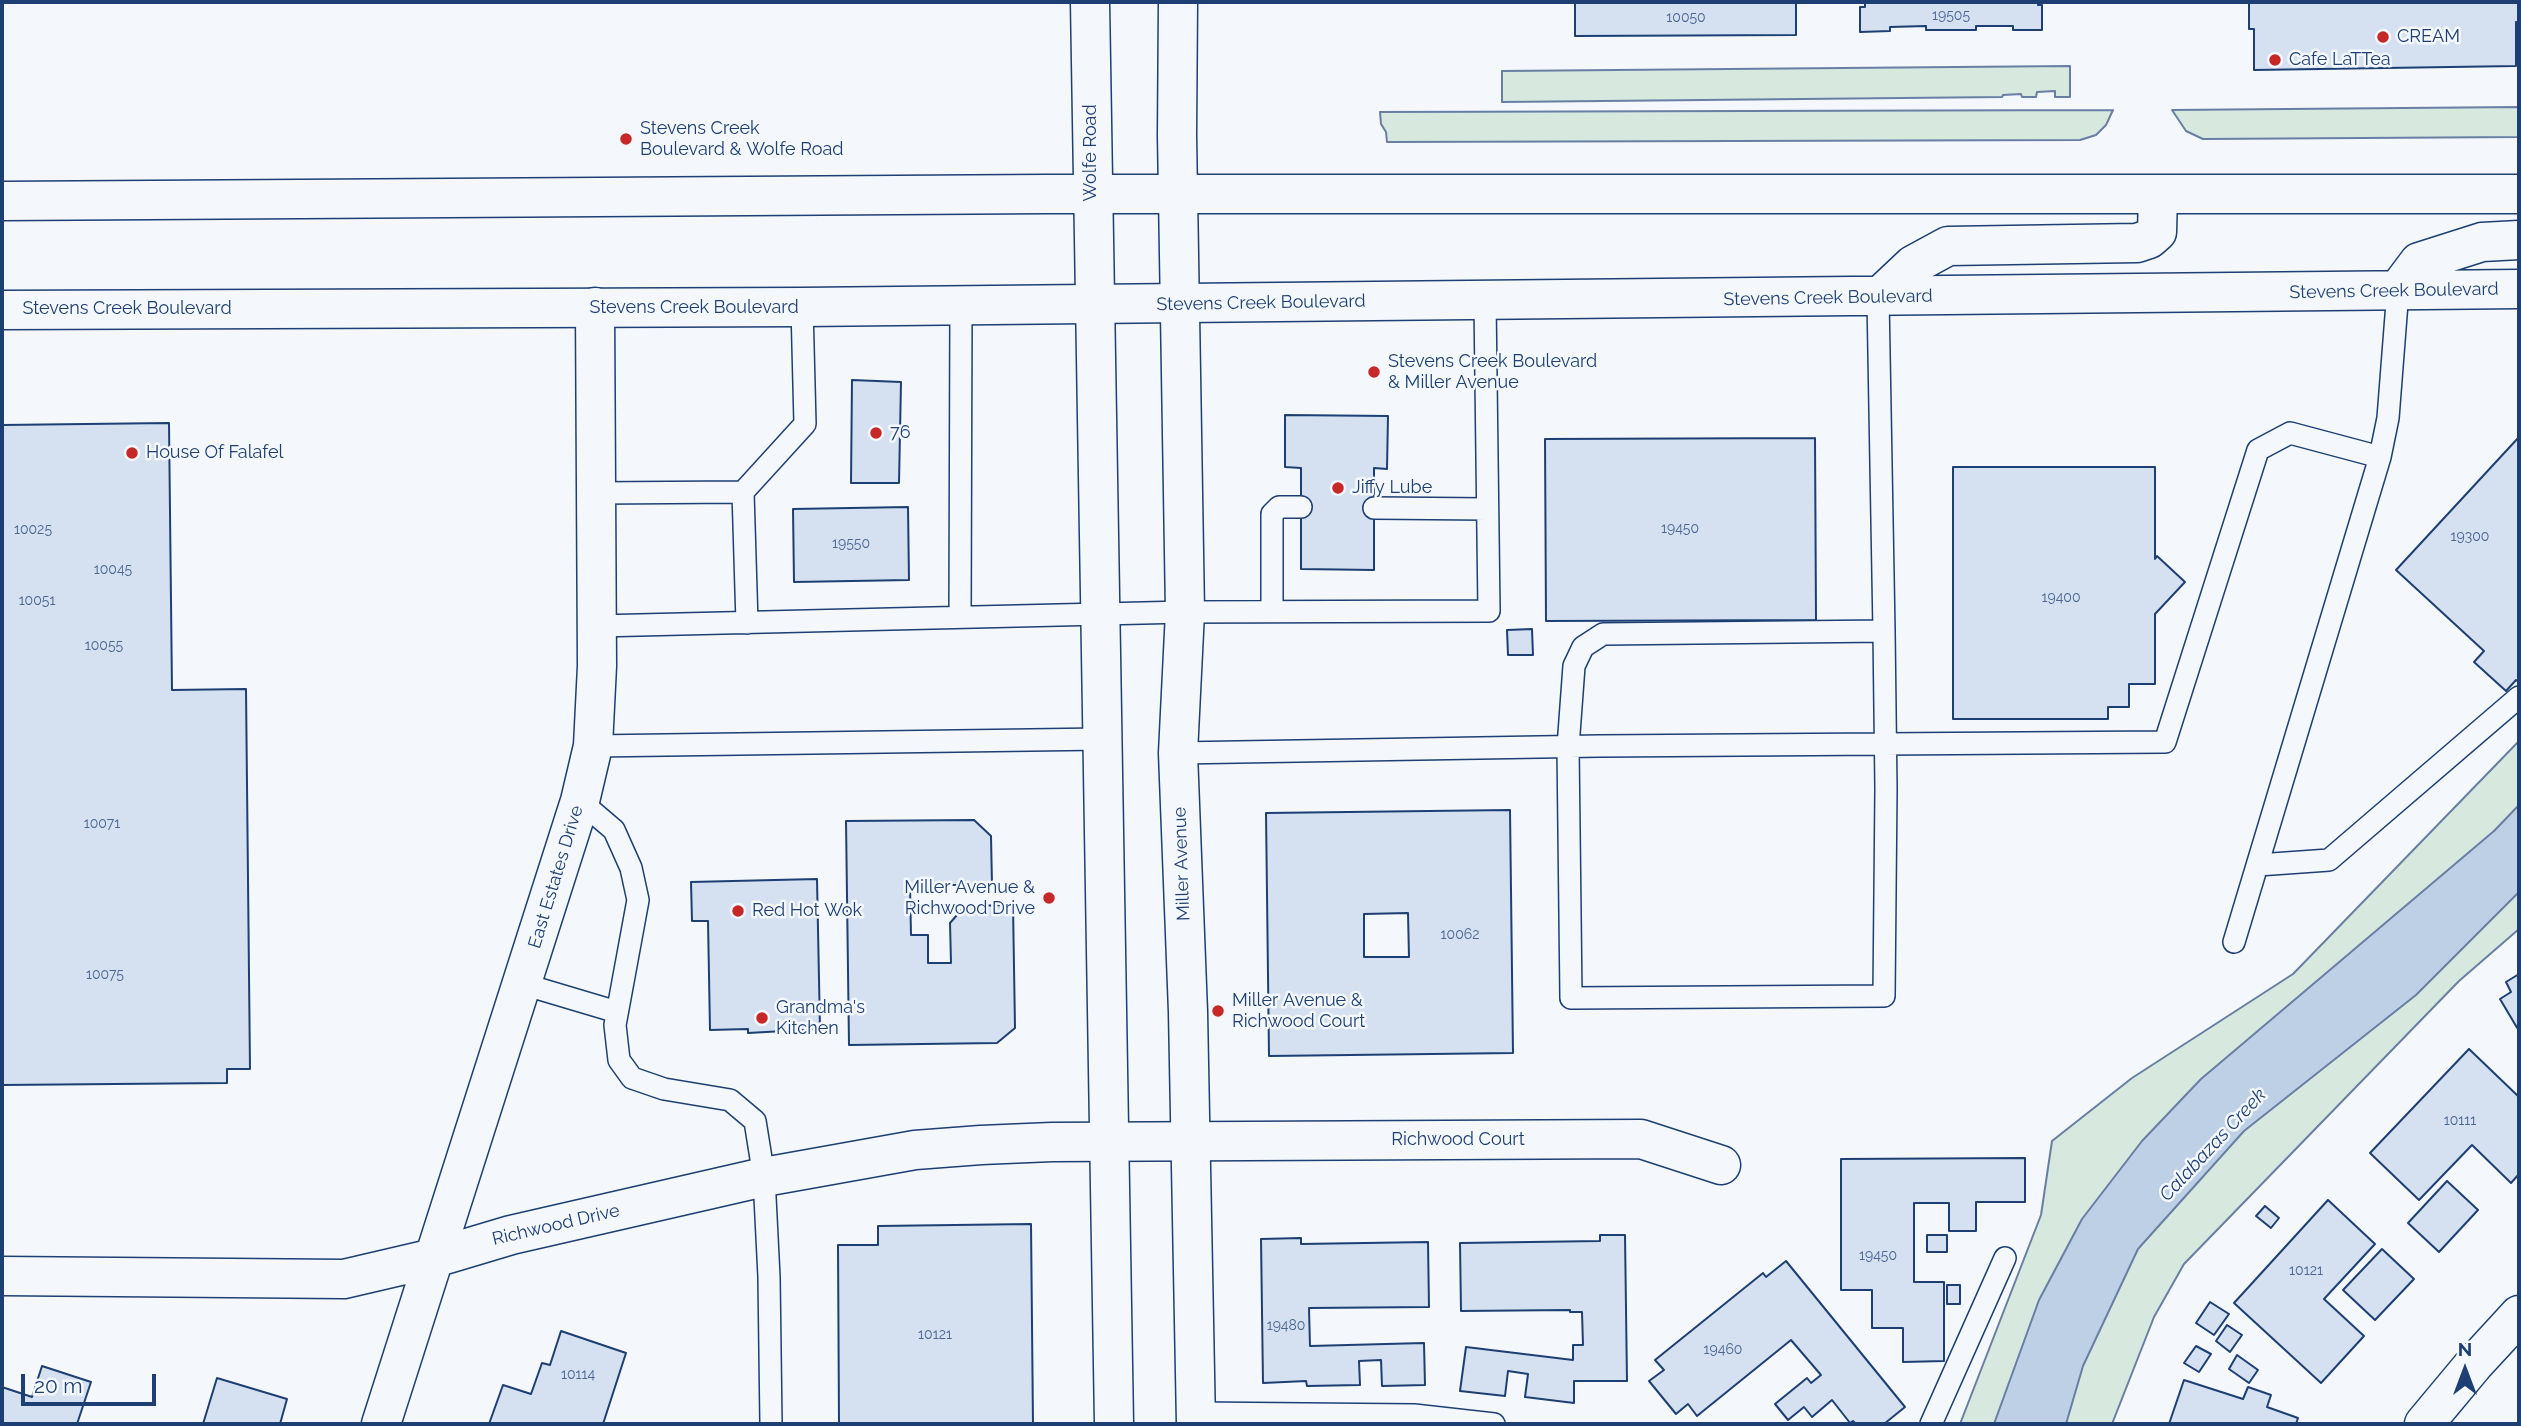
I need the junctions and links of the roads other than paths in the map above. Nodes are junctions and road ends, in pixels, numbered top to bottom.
1 (1090, 2) edge
2 (1178, 2) edge
3 (1091, 194) junction
4 (1179, 194) junction
5 (2158, 194) junction
6 (2519, 194) edge
7 (2, 201) edge
8 (2519, 240) edge
9 (2519, 289) edge
10 (2398, 290) junction
11 (1878, 298) junction
12 (1485, 302) junction
13 (1093, 304) junction
14 (1181, 304) junction
15 (961, 306) junction
16 (595, 307) junction
17 (802, 307) junction
18 (2, 310) edge
19 (2380, 457) junction
20 (743, 492) junction
21 (596, 493) junction
22 (1301, 507) dead end
23 (1374, 508) dead end
24 (1488, 509) junction
25 (1272, 611) junction
26 (1185, 612) junction
27 (1100, 614) junction
28 (960, 617) junction
29 (747, 623) junction
30 (597, 626) junction
31 (1884, 631) junction
32 (2519, 697) edge
33 (1103, 739) junction
34 (1885, 743) junction
35 (593, 746) junction
36 (1568, 747) junction
37 (1178, 753) junction
38 (580, 801) junction
39 (2258, 864) junction
40 (2234, 942) dead end
41 (523, 984) junction
42 (617, 1012) junction
43 (1191, 1141) junction
44 (1109, 1142) junction
45 (1721, 1165) dead end
46 (764, 1177) junction
47 (434, 1258) junction
48 (2006, 1258) dead end
49 (2, 1276) edge
50 (2519, 1315) edge
51 (1196, 1419) edge
52 (382, 1424) edge
53 (771, 1424) edge
54 (1114, 1424) edge
55 (1494, 1424) edge
56 (1931, 1424) edge
57 (2424, 1424) edge

1 - 3 main road, Wolfe Road
2 - 4 main road
3 - 4 main road
3 - 7 main road
3 - 13 main road, Wolfe Road
4 - 5 main road
4 - 14 main road
5 - 6 main road
5 - 11 main road
8 - 10 main road
9 - 10 main road, Stevens Creek Boulevard
10 - 11 main road, Stevens Creek Boulevard
10 - 19 lane
11 - 12 main road, Stevens Creek Boulevard
11 - 31 lane
12 - 14 main road, Stevens Creek Boulevard
12 - 24 lane
13 - 14 main road, Stevens Creek Boulevard
13 - 15 main road, Stevens Creek Boulevard
13 - 27 main road
14 - 26 main road, Miller Avenue
15 - 17 main road, Stevens Creek Boulevard
15 - 28 lane
16 - 17 main road, Stevens Creek Boulevard
16 - 18 main road, Stevens Creek Boulevard
16 - 21 main road, East Estates Drive
17 - 20 lane
19 - 34 lane
19 - 39 lane
20 - 21 lane
20 - 29 lane
21 - 30 main road, East Estates Drive
22 - 25 lane
23 - 24 lane
24 - 25 lane
25 - 26 lane
26 - 27 lane
26 - 37 main road, Miller Avenue
27 - 28 lane
27 - 33 main road
28 - 29 lane
29 - 30 lane
30 - 35 main road, East Estates Drive
31 - 34 lane
31 - 36 lane
32 - 39 lane
33 - 35 lane
33 - 44 main road
34 - 36 lane
34 - 36 lane
35 - 38 main road, East Estates Drive
36 - 37 lane
37 - 43 main road, Miller Avenue
38 - 41 main road, East Estates Drive
38 - 42 lane
39 - 40 lane
41 - 42 lane
41 - 47 main road, East Estates Drive
42 - 46 lane
43 - 44 main road, Richwood Court
43 - 45 main road, Richwood Court
43 - 51 main road, Miller Avenue
44 - 46 main road, Richwood Drive
44 - 54 main road
46 - 47 main road, Richwood Drive
46 - 53 lane
47 - 49 main road, Richwood Drive
47 - 52 main road, East Estates Drive
48 - 56 lane
50 - 57 main road
51 - 55 lane

